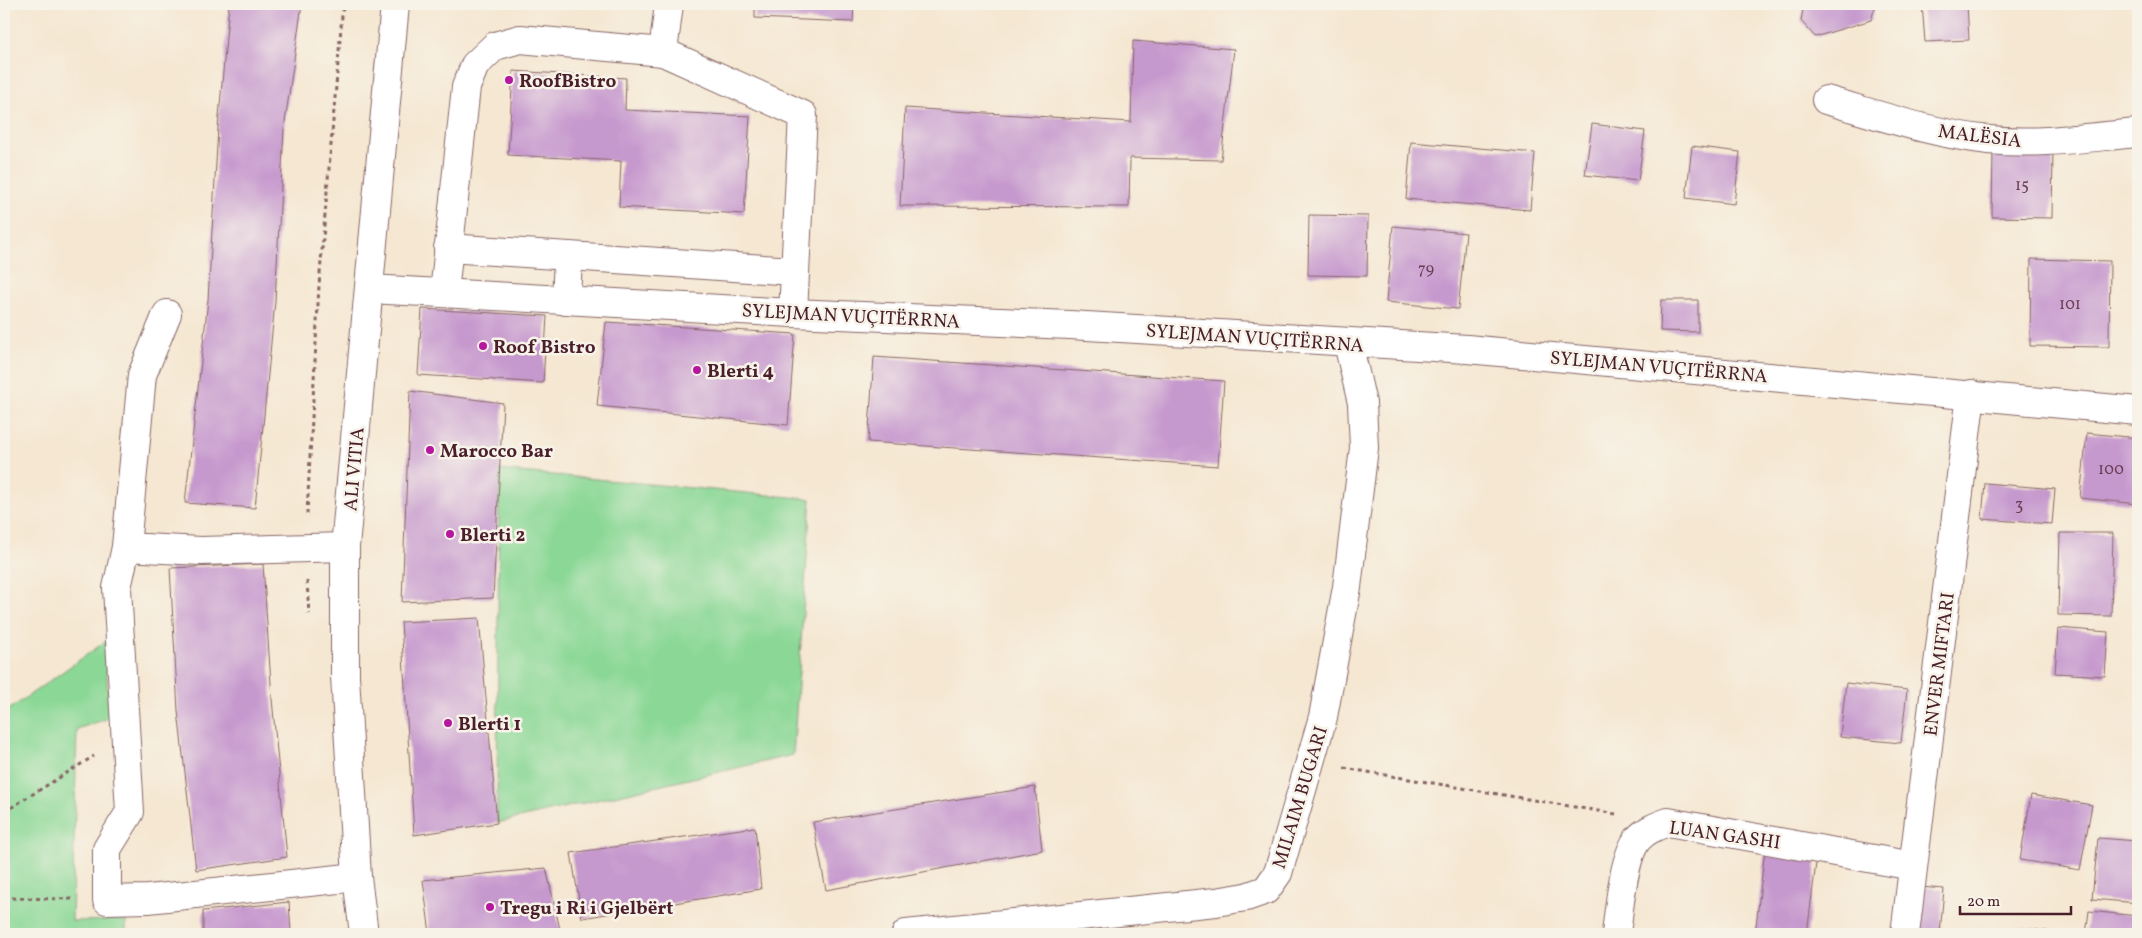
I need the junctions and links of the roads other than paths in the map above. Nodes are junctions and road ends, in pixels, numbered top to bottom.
1 (395, 4) edge
2 (669, 4) edge
3 (663, 52) junction
4 (1826, 100) dead end
5 (2138, 133) edge
6 (448, 248) junction
7 (568, 256) junction
8 (794, 271) junction
9 (370, 289) junction
10 (444, 293) junction
11 (566, 301) junction
12 (793, 313) junction
13 (167, 314) dead end
14 (1348, 343) junction
15 (1971, 394) junction
16 (2138, 411) edge
17 (126, 547) junction
18 (345, 548) junction
19 (1913, 866) junction
20 (357, 877) junction
21 (364, 934) edge
22 (906, 934) edge
23 (1616, 934) edge
24 (1904, 934) edge

1 - 9 street, ALI VITIA
2 - 3 street
3 - 6 street
3 - 8 street
4 - 5 street, MALËSIA
6 - 7 street
6 - 10 street
7 - 8 street
7 - 11 street
8 - 12 street
9 - 10 street, SYLEJMAN VUÇITËRRNA
9 - 18 street, ALI VITIA
10 - 11 street, SYLEJMAN VUÇITËRRNA
11 - 12 street, SYLEJMAN VUÇITËRRNA
12 - 14 street, SYLEJMAN VUÇITËRRNA
13 - 17 street
14 - 15 street, SYLEJMAN VUÇITËRRNA
14 - 22 street, MILAIM BUGARI
15 - 16 street, SYLEJMAN VUÇITËRRNA
15 - 19 street, ENVER MIFTARI
17 - 18 street
17 - 20 street
18 - 20 street, ALI VITIA
19 - 23 street, LUAN GASHI
19 - 24 street, ENVER MIFTARI
20 - 21 street, ALI VITIA

